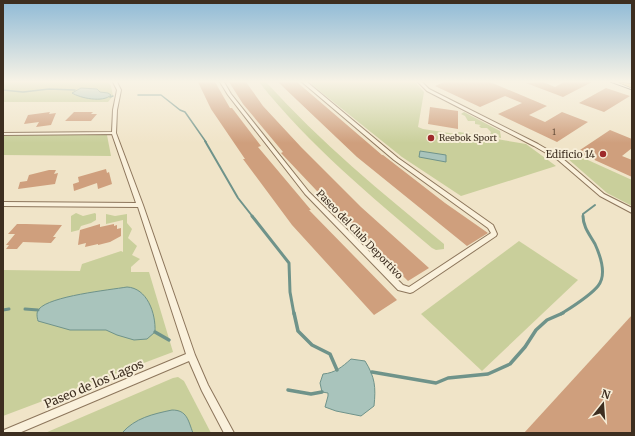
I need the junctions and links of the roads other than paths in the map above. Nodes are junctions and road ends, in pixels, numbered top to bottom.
1 (116, 102) edge
2 (236, 102) edge
3 (328, 102) edge
4 (452, 102) edge
5 (3, 134) edge
6 (114, 134) junction
7 (3, 204) edge
8 (140, 205) junction
9 (632, 211) edge
10 (191, 356) junction
11 (6, 433) edge
12 (229, 433) edge

1 - 6 street
2 - 3 street, Paseo del Club Deportivo
4 - 9 street
5 - 6 street
6 - 8 street
7 - 8 street
8 - 10 street
10 - 11 street, Paseo de los Lagos
10 - 12 street

